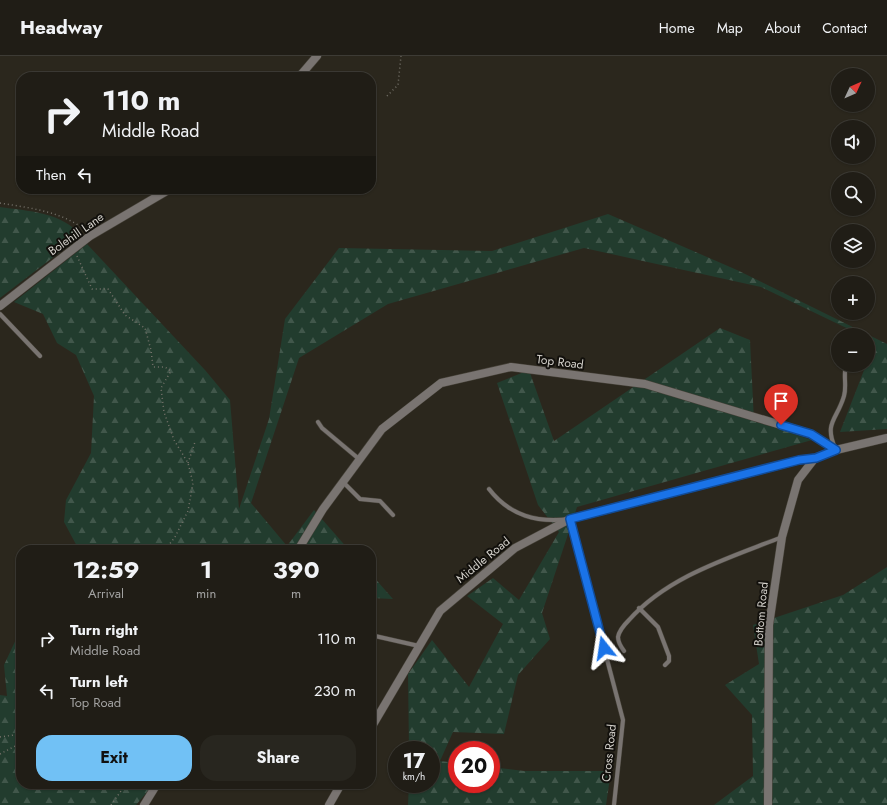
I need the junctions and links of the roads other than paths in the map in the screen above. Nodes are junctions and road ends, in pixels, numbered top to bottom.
1 (317, 56) edge
2 (303, 72) edge
3 (161, 194) edge
4 (0, 306) edge
5 (0, 314) edge
6 (40, 356) dead end
7 (846, 372) edge
8 (318, 422) dead end
9 (887, 438) edge
10 (836, 450) junction
11 (816, 458) junction
12 (360, 459) junction
13 (343, 481) junction
14 (489, 490) dead end
15 (393, 516) dead end
16 (570, 519) junction
17 (782, 537) junction
18 (301, 545) edge
19 (639, 608) junction
20 (376, 636) edge
21 (419, 646) junction
22 (624, 651) dead end
23 (665, 665) dead end
24 (376, 719) edge
25 (153, 789) edge
26 (338, 789) edge
27 (144, 805) edge
28 (329, 805) edge
29 (614, 805) edge
30 (768, 805) edge

1 - 2 street
3 - 4 street, Bolehill Lane
5 - 6 lane
7 - 10 lane
8 - 12 lane
9 - 10 street
10 - 11 street, Middle Road
10 - 12 street, Top Road
11 - 16 street, Middle Road
11 - 17 street, Bottom Road
12 - 13 street, Top Road
13 - 15 lane
13 - 18 street, Top Road
14 - 16 lane
16 - 21 street, Middle Road
16 - 29 lane, Cross Road
17 - 19 lane
17 - 30 street, Bottom Road
19 - 22 lane
19 - 23 lane
20 - 21 lane
21 - 24 street, Middle Road
25 - 27 street
26 - 28 street

